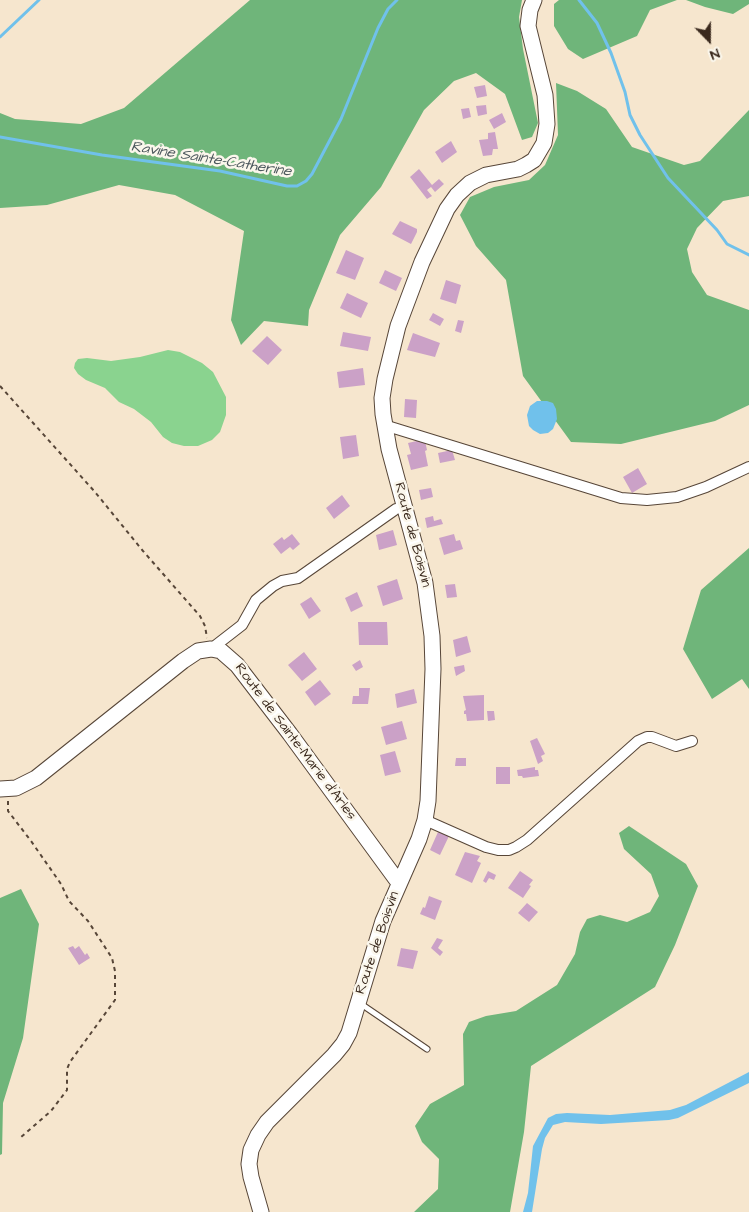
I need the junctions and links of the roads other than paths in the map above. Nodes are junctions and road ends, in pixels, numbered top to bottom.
1 (534, 0) edge
2 (384, 424) junction
3 (749, 467) edge
4 (404, 507) junction
5 (211, 650) junction
6 (692, 741) dead end
7 (5, 789) edge
8 (425, 820) junction
9 (400, 881) junction
10 (358, 1002) junction
11 (427, 1049) dead end
12 (261, 1212) edge

1 - 2 main road, Route de Boisvin
2 - 3 street
2 - 4 main road, Route de Boisvin
4 - 5 street
4 - 8 main road, Route de Boisvin
5 - 7 main road
5 - 9 main road, Route de Sainte-Marie d'Arles
6 - 8 street
8 - 9 main road, Route de Boisvin
9 - 10 main road, Route de Boisvin
10 - 11 lane
10 - 12 main road, Route de Boisvin

